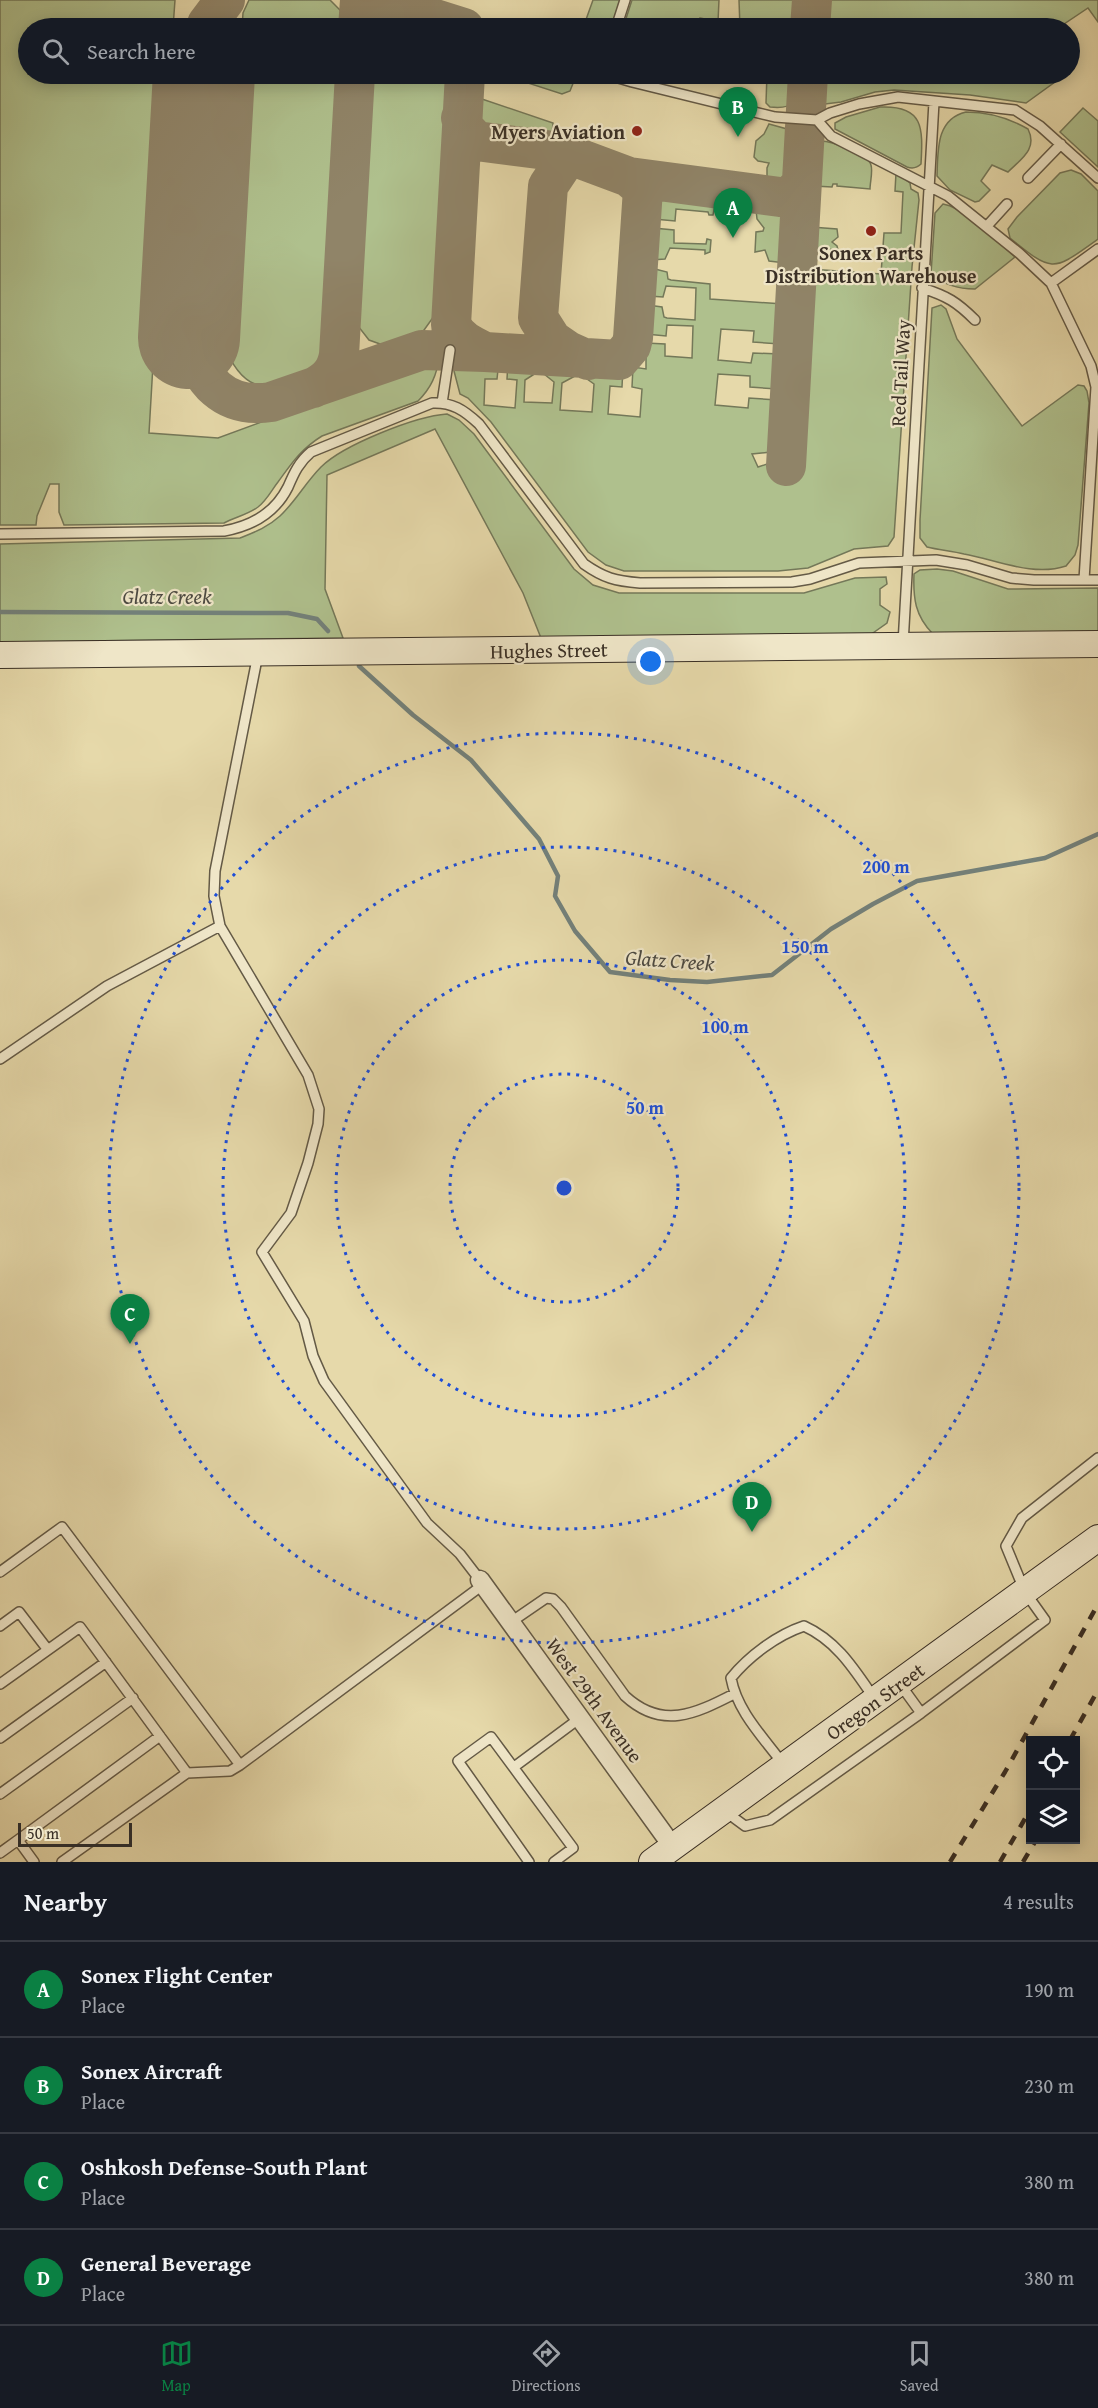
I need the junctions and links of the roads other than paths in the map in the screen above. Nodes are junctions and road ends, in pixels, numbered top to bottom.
1 (625, 0) edge
2 (619, 18) edge
3 (645, 84) edge
4 (934, 102) junction
5 (817, 120) junction
6 (1061, 144) junction
7 (1028, 178) dead end
8 (1098, 178) edge
9 (928, 185) junction
10 (1007, 204) dead end
11 (987, 226) junction
12 (1098, 249) edge
13 (1051, 283) junction
14 (922, 288) junction
15 (975, 320) dead end
16 (450, 350) dead end
17 (442, 403) junction
18 (0, 534) edge
19 (907, 561) junction
20 (1084, 580) junction
21 (1098, 580) edge
22 (1098, 644) edge
23 (903, 646) junction
24 (258, 653) junction
25 (0, 655) edge
26 (220, 926) junction
27 (0, 1059) edge
28 (1098, 1458) edge
29 (1098, 1538) edge
30 (0, 1572) edge
31 (482, 1582) junction
32 (1025, 1592) junction
33 (511, 1623) junction
34 (0, 1626) edge
35 (48, 1650) junction
36 (106, 1662) junction
37 (0, 1684) edge
38 (900, 1684) junction
39 (734, 1694) junction
40 (133, 1698) junction
41 (875, 1700) junction
42 (921, 1713) junction
43 (580, 1718) junction
44 (160, 1736) junction
45 (0, 1738) edge
46 (240, 1765) junction
47 (784, 1766) junction
48 (514, 1767) junction
49 (187, 1773) junction
50 (0, 1794) edge
51 (723, 1810) junction
52 (18, 1840) junction
53 (673, 1847) junction
54 (0, 1853) edge
55 (34, 1862) edge
56 (62, 1862) edge
57 (530, 1862) edge
58 (554, 1862) edge
59 (652, 1862) edge

1 - 2 lane
3 - 5 lane
4 - 5 lane
4 - 6 lane
4 - 9 lane, Red Tail Way
5 - 9 lane
6 - 7 lane
6 - 8 lane
9 - 11 lane
9 - 14 lane, Red Tail Way
10 - 11 lane
11 - 13 lane
12 - 13 lane
13 - 20 lane
14 - 15 lane
14 - 19 lane, Red Tail Way
16 - 17 lane
17 - 18 lane
17 - 19 lane
19 - 20 lane
19 - 23 lane, Red Tail Way
20 - 21 lane
22 - 23 street, Hughes Street
23 - 24 street, Hughes Street
24 - 25 street, Hughes Street
24 - 26 lane
26 - 27 lane
26 - 31 lane
28 - 32 lane
29 - 32 street, Oregon Street
30 - 46 lane
31 - 33 street, West 29th Avenue
31 - 46 lane
32 - 38 street, Oregon Street
32 - 42 lane
33 - 39 lane
33 - 43 street, West 29th Avenue
34 - 35 lane
35 - 36 lane
35 - 37 lane
36 - 40 lane
36 - 45 lane
38 - 41 street, Oregon Street
38 - 42 lane
39 - 41 lane
39 - 47 lane
40 - 44 lane
40 - 50 lane
41 - 47 street, Oregon Street
42 - 51 lane
43 - 48 lane
43 - 53 street, West 29th Avenue
44 - 49 lane
44 - 52 lane
46 - 49 lane
47 - 51 street, Oregon Street
48 - 57 lane
48 - 58 lane
49 - 56 lane
51 - 53 street, Oregon Street
52 - 54 lane
52 - 55 lane
53 - 59 street, Oregon Street

